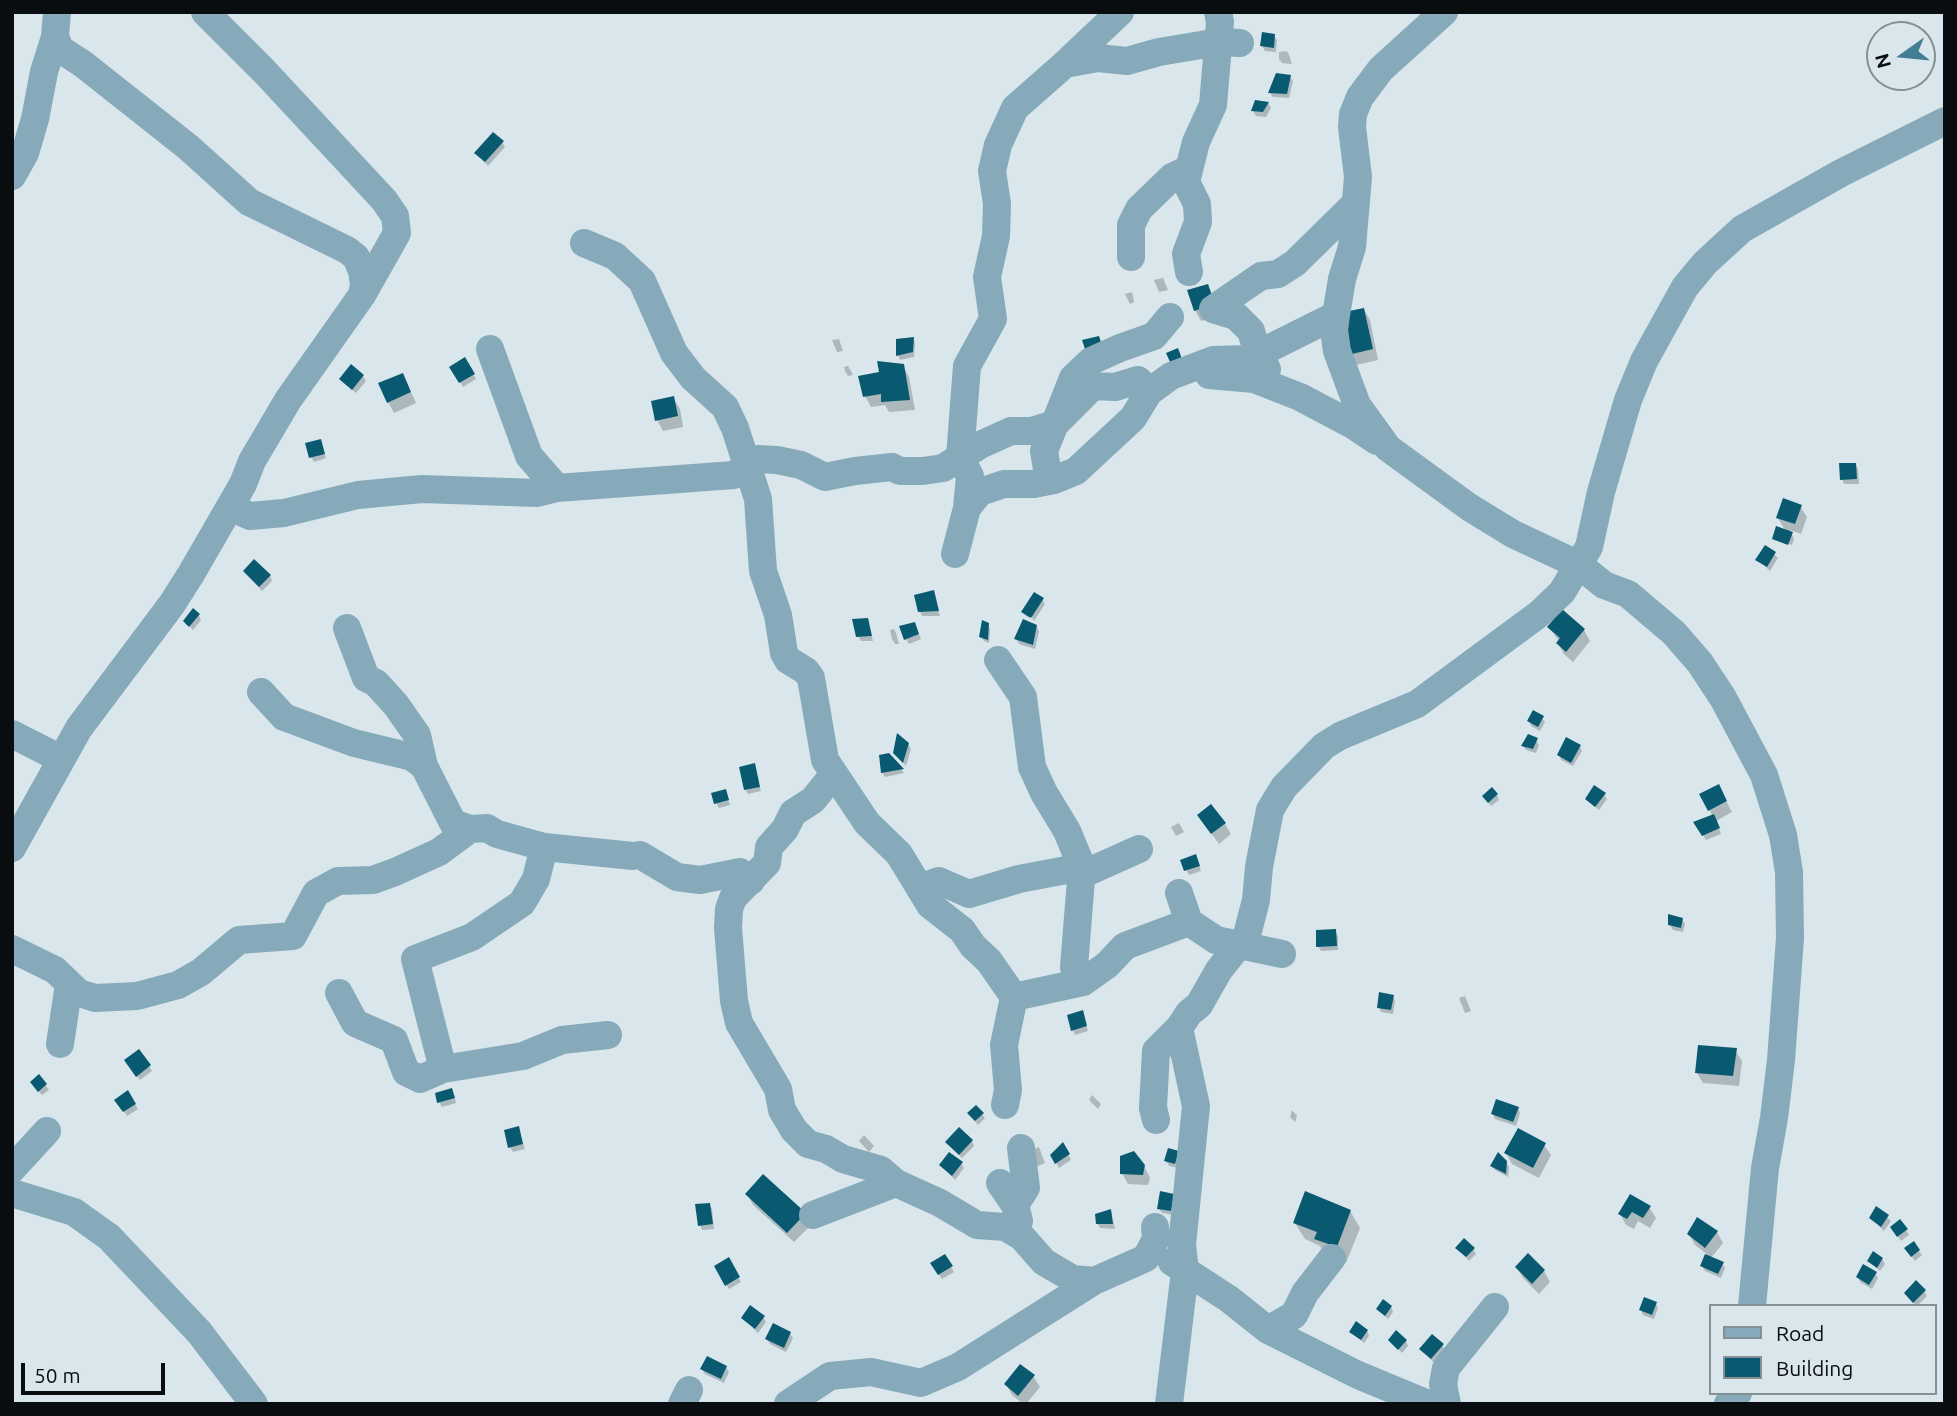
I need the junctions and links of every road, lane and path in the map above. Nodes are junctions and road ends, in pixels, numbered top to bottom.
1 (205, 12) edge
2 (1120, 12) edge
3 (1218, 12) edge
4 (1444, 12) edge
5 (56, 25) edge
6 (1229, 43) junction
7 (1065, 64) junction
8 (1945, 121) edge
9 (1189, 169) junction
10 (12, 176) edge
11 (1355, 204) junction
12 (584, 243) dead end
13 (1131, 257) dead end
14 (1189, 272) dead end
15 (362, 295) junction
16 (1336, 314) junction
17 (1170, 317) dead end
18 (490, 349) dead end
19 (1258, 354) junction
20 (1160, 384) junction
21 (1279, 389) junction
22 (1055, 424) junction
23 (1388, 449) junction
24 (960, 457) junction
25 (747, 467) junction
26 (1049, 481) junction
27 (556, 488) junction
28 (230, 507) junction
29 (967, 508) junction
30 (955, 554) dead end
31 (1579, 565) junction
32 (347, 628) dead end
33 (998, 660) dead end
34 (261, 692) dead end
35 (12, 734) edge
36 (61, 759) junction
37 (424, 766) junction
38 (834, 774) junction
39 (470, 829) junction
40 (13, 843) edge
41 (544, 847) junction
42 (1139, 849) dead end
43 (1082, 871) junction
44 (677, 877) junction
45 (751, 881) junction
46 (920, 888) junction
47 (1179, 893) dead end
48 (729, 909) junction
49 (1189, 922) junction
50 (1237, 946) junction
51 (12, 949) edge
52 (1282, 954) dead end
53 (1074, 967) dead end
54 (69, 984) junction
55 (339, 993) dead end
56 (1014, 997) junction
57 (608, 1035) dead end
58 (1181, 1036) junction
59 (60, 1044) dead end
60 (443, 1069) junction
61 (1006, 1105) dead end
62 (1156, 1120) dead end
63 (47, 1131) dead end
64 (1020, 1148) dead end
65 (12, 1168) edge
66 (896, 1183) junction
67 (12, 1192) edge
68 (813, 1215) dead end
69 (1022, 1237) junction
70 (1332, 1258) dead end
71 (1185, 1271) junction
72 (1094, 1281) junction
73 (1752, 1304) edge
74 (1495, 1307) dead end
75 (1268, 1330) junction
76 (254, 1404) edge
77 (788, 1404) edge
78 (1169, 1404) edge
79 (1428, 1404) edge
80 (1447, 1404) edge

1 - 15 street
2 - 7 street
3 - 6 street
4 - 11 street
5 - 10 street
5 - 15 street
6 - 7 street
6 - 9 street
7 - 24 street
8 - 31 street
9 - 13 street
9 - 14 street
11 - 16 street
11 - 19 street
12 - 25 street
15 - 28 street
16 - 19 street
16 - 23 street
17 - 22 street
18 - 27 street
19 - 20 street
19 - 21 street
20 - 21 street
20 - 22 street
20 - 26 street
21 - 23 street
22 - 24 street
22 - 26 street
23 - 31 street
24 - 25 street
24 - 29 street
25 - 27 street
25 - 38 street
26 - 29 street
27 - 28 street
28 - 36 street
29 - 30 street
31 - 50 street
31 - 73 street
32 - 37 street
33 - 43 street
34 - 37 street
35 - 36 street
36 - 40 street
37 - 39 street
38 - 45 street
38 - 46 street
39 - 41 street
39 - 54 street
41 - 44 street
41 - 60 street
42 - 43 street
43 - 46 street
43 - 53 street
44 - 45 street
44 - 48 street
45 - 48 street
46 - 56 street
47 - 49 street
48 - 66 street
49 - 50 street
49 - 56 street
50 - 52 street
50 - 58 street
51 - 54 street
54 - 59 street
55 - 60 street
56 - 61 street
57 - 60 street
58 - 62 street
58 - 71 street
63 - 65 street
64 - 69 street
66 - 68 street
66 - 69 street
67 - 76 street
69 - 72 street
70 - 75 street
71 - 72 street
71 - 75 street
71 - 78 street
72 - 77 street
74 - 80 street
75 - 79 street

